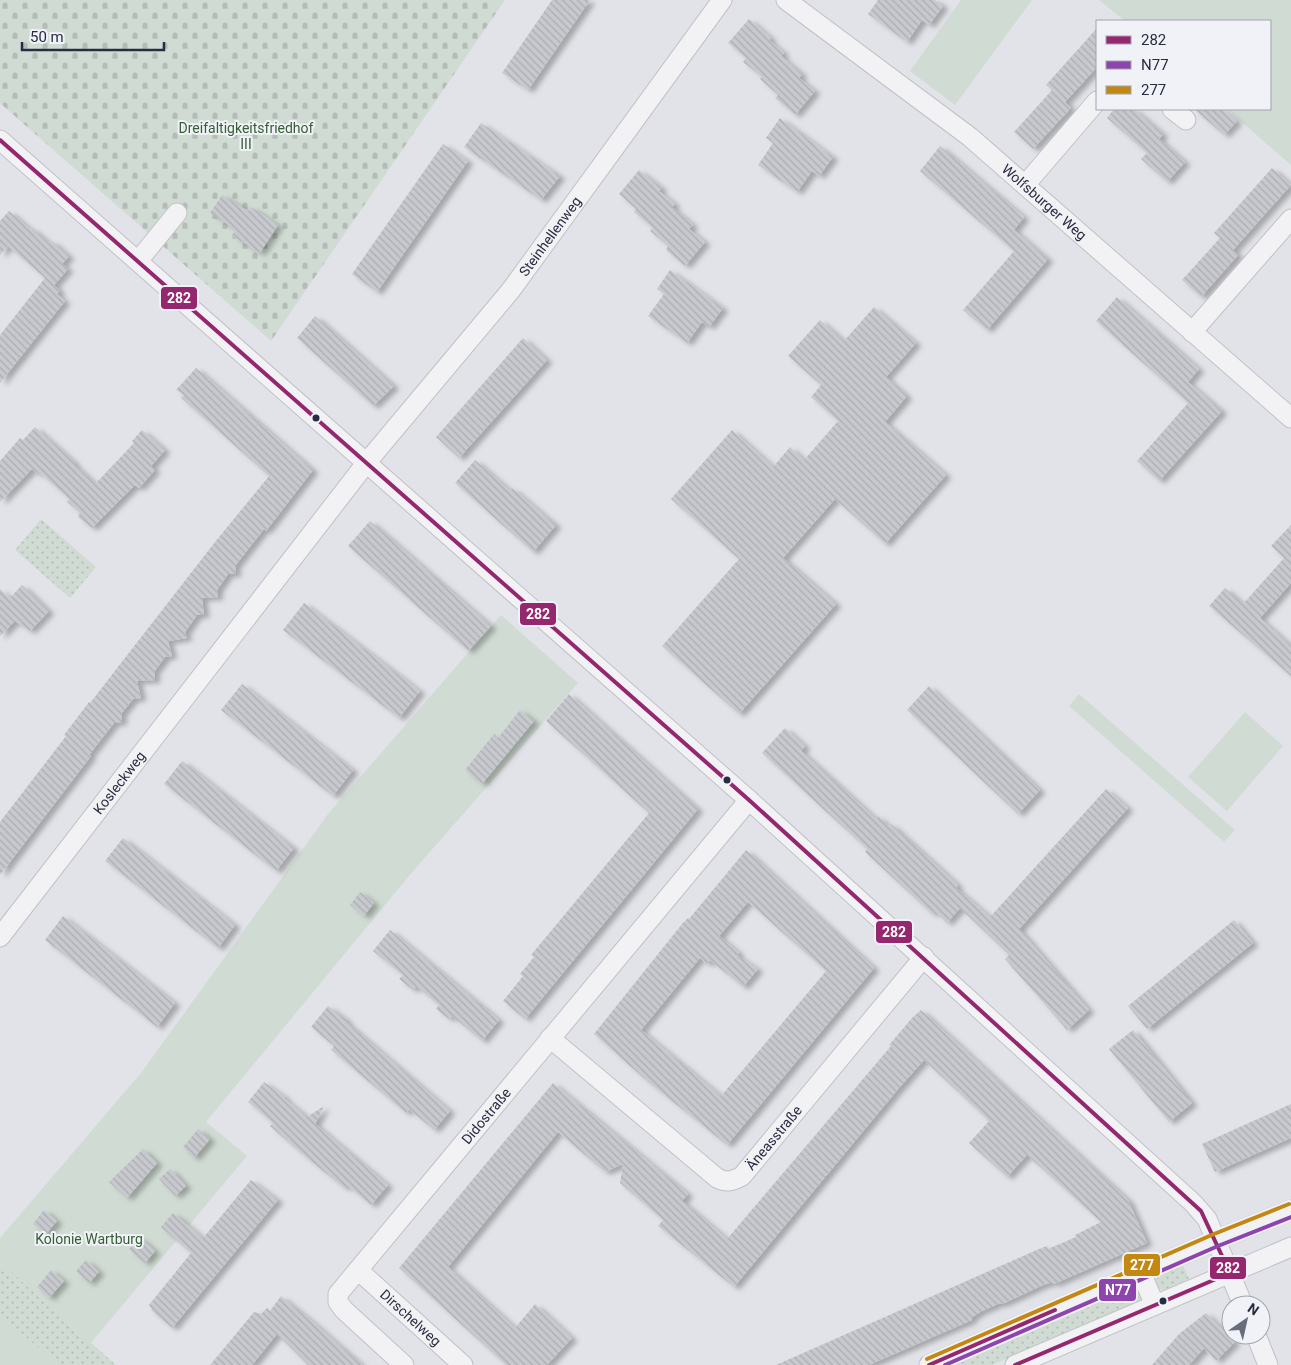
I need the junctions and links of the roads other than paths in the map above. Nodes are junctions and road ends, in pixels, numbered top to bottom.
1 (722, 0) edge
2 (786, 0) edge
3 (1096, 102) edge
4 (0, 140) edge
5 (1025, 185) junction
6 (177, 214) dead end
7 (1291, 219) edge
8 (138, 261) junction
9 (1192, 332) junction
10 (1291, 418) edge
11 (367, 462) junction
12 (749, 800) junction
13 (0, 937) edge
14 (924, 957) junction
15 (550, 1038) junction
16 (1291, 1210) edge
17 (1216, 1240) junction
18 (1291, 1247) edge
19 (358, 1270) junction
20 (1141, 1273) junction
21 (1230, 1273) junction
22 (1239, 1295) edge
23 (1155, 1305) junction
24 (1260, 1345) edge
25 (404, 1365) edge
26 (463, 1365) edge
27 (929, 1365) edge
28 (1015, 1365) edge
29 (1268, 1365) edge

1 - 11 street, Steinhellenweg
2 - 5 street, Wolfsburger Weg
3 - 5 street
4 - 8 street
5 - 9 street, Wolfsburger Weg
6 - 8 street
7 - 9 street
8 - 11 street
9 - 10 street, Wolfsburger Weg
11 - 12 street
11 - 13 street, Kosleckweg
12 - 14 street
12 - 15 street, Didostraße
14 - 15 street, Äneasstraße
14 - 17 street
15 - 19 street, Didostraße
16 - 17 street
17 - 20 street
17 - 21 street
18 - 21 street
19 - 25 street, Didostraße
19 - 26 street, Dirschelweg
20 - 23 street
20 - 27 street
21 - 22 street
21 - 23 street
23 - 28 street
24 - 29 street

